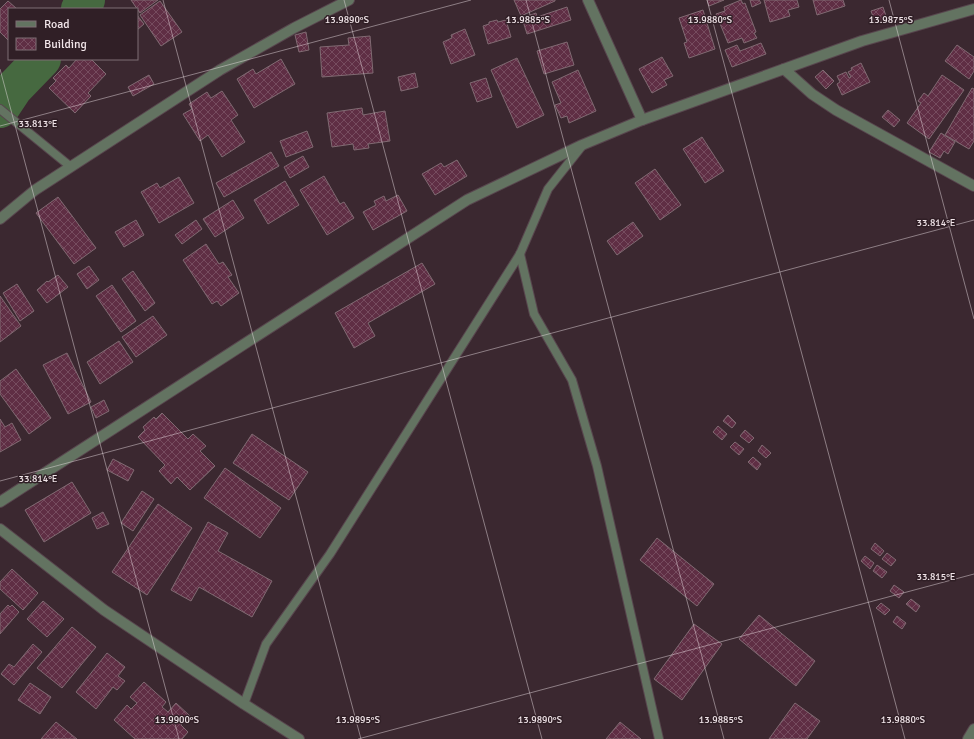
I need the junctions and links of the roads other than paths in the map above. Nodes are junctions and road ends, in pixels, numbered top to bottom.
1 (349, 0) edge
2 (588, 0) edge
3 (974, 9) edge
4 (784, 69) junction
5 (0, 109) edge
6 (642, 120) junction
7 (582, 145) junction
8 (71, 167) junction
9 (974, 186) edge
10 (0, 219) edge
11 (520, 254) junction
12 (0, 502) edge
13 (0, 529) edge
14 (244, 704) junction
15 (974, 729) edge
16 (298, 739) edge
17 (659, 739) edge
18 (968, 739) edge

1 - 8 street
2 - 6 street
3 - 4 street
4 - 6 street
4 - 9 street
5 - 8 lane
6 - 7 street
7 - 11 lane
7 - 12 street
8 - 10 street
11 - 14 lane
11 - 17 lane
13 - 14 street
14 - 16 street
15 - 18 street

